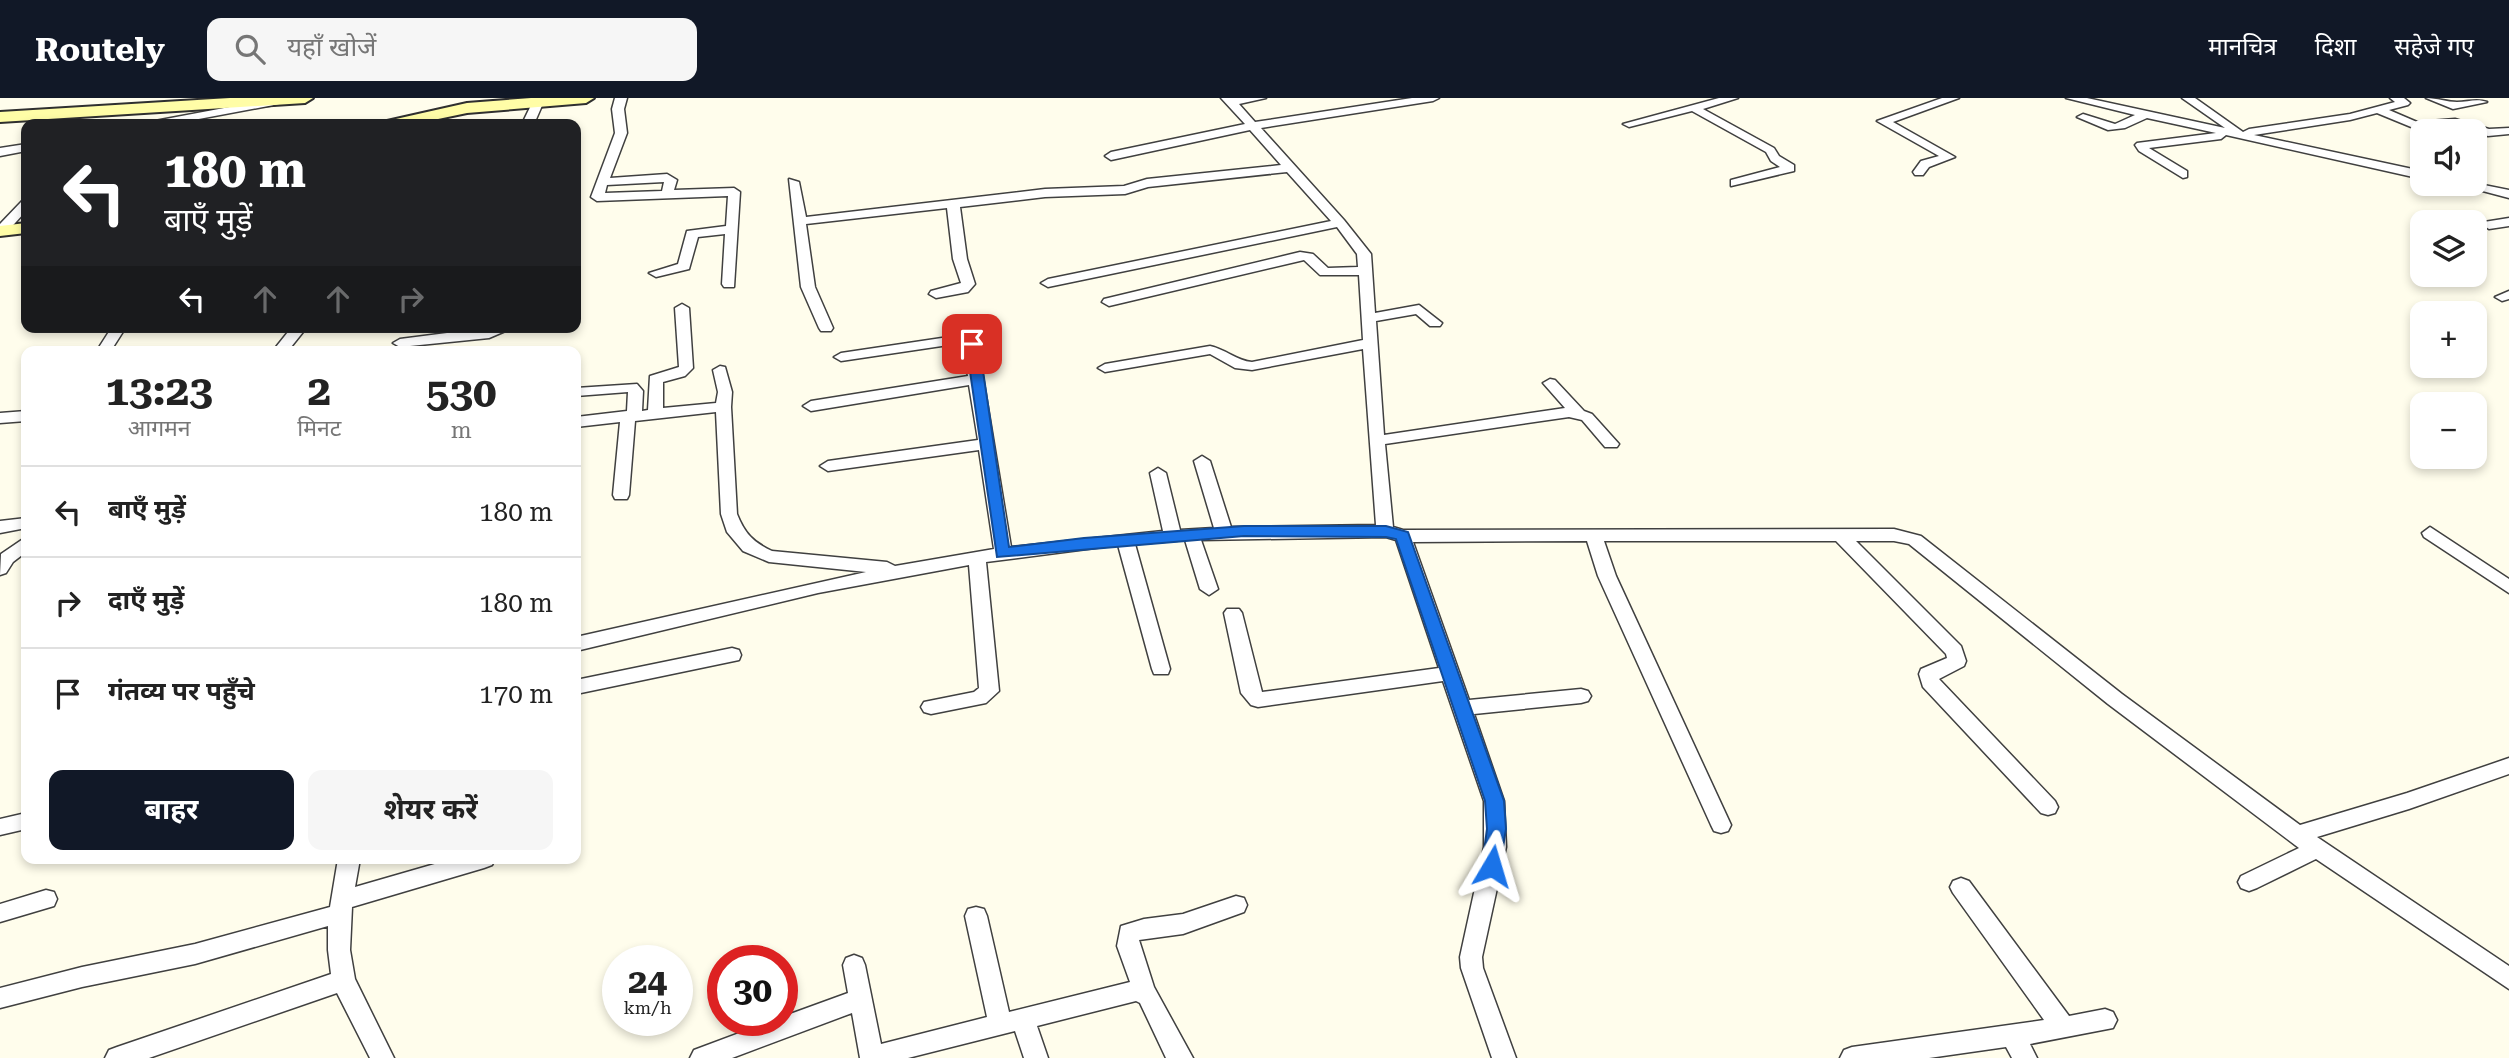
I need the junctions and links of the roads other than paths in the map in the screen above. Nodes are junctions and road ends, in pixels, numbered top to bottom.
1 (297, 98) edge
2 (586, 98) edge
3 (621, 98) edge
4 (1260, 98) edge
5 (1433, 98) edge
6 (1732, 98) edge
7 (1952, 98) edge
8 (2072, 98) edge
9 (2137, 98) edge
10 (2188, 98) edge
11 (2396, 98) edge
12 (2432, 98) edge
13 (1229, 100) edge
14 (220, 101) edge
15 (537, 101) junction
16 (2481, 102) dead end
17 (2096, 103) junction
18 (1694, 108) junction
19 (232, 110) junction
20 (2381, 111) junction
21 (2146, 114) junction
22 (0, 117) edge
23 (2083, 117) dead end
24 (183, 119) edge
25 (229, 119) edge
26 (415, 119) edge
27 (530, 119) edge
28 (1629, 124) dead end
29 (1253, 126) junction
30 (2509, 131) edge
31 (2239, 134) junction
32 (21, 149) edge
33 (0, 152) edge
34 (1111, 156) dead end
35 (1291, 168) junction
36 (1919, 172) dead end
37 (2410, 172) edge
38 (2183, 174) dead end
39 (793, 182) dead end
40 (1735, 183) dead end
41 (2487, 189) edge
42 (2509, 194) edge
43 (953, 204) junction
44 (21, 209) edge
45 (801, 221) junction
46 (2509, 222) edge
47 (1340, 223) junction
48 (2489, 225) dead end
49 (21, 229) edge
50 (731, 229) junction
51 (0, 231) edge
52 (1367, 271) junction
53 (656, 273) dead end
54 (1048, 283) dead end
55 (729, 284) dead end
56 (936, 294) dead end
57 (1109, 302) dead end
58 (682, 308) dead end
59 (1370, 318) junction
60 (1435, 323) dead end
61 (826, 328) dead end
62 (492, 333) edge
63 (1371, 343) junction
64 (406, 346) edge
65 (841, 357) dead end
66 (1105, 368) dead end
67 (720, 370) dead end
68 (977, 379) junction
69 (1550, 383) dead end
70 (581, 392) edge
71 (811, 406) dead end
72 (723, 407) junction
73 (656, 412) junction
74 (1577, 412) junction
75 (631, 415) junction
76 (21, 416) edge
77 (0, 418) edge
78 (581, 421) edge
79 (1376, 441) junction
80 (986, 444) junction
81 (1611, 444) dead end
82 (1202, 461) dead end
83 (828, 466) dead end
84 (1158, 473) dead end
85 (621, 495) dead end
86 (21, 524) edge
87 (0, 527) edge
88 (1224, 532) junction
89 (2430, 533) dead end
90 (1394, 534) junction
91 (1592, 534) junction
92 (1182, 535) junction
93 (1840, 535) junction
94 (1125, 539) junction
95 (21, 547) edge
96 (1003, 554) junction
97 (977, 558) junction
98 (0, 569) edge
99 (908, 570) junction
100 (2509, 587) edge
101 (1209, 589) dead end
102 (1233, 613) dead end
103 (581, 644) edge
104 (732, 655) dead end
105 (1161, 669) dead end
106 (1448, 673) junction
107 (581, 686) edge
108 (1581, 696) dead end
109 (930, 707) dead end
110 (1461, 708) junction
111 (2509, 766) edge
112 (2048, 807) dead end
113 (21, 822) edge
114 (1721, 825) dead end
115 (0, 827) edge
116 (2298, 834) junction
117 (2317, 849) junction
118 (348, 864) edge
119 (469, 864) edge
120 (2249, 882) dead end
121 (1961, 887) dead end
122 (46, 899) dead end
123 (1236, 905) dead end
124 (342, 907) junction
125 (0, 913) edge
126 (976, 916) dead end
127 (854, 965) dead end
128 (2509, 979) edge
129 (344, 980) junction
130 (1143, 991) junction
131 (0, 998) edge
132 (860, 999) junction
133 (2105, 1020) dead end
134 (1011, 1022) junction
135 (2064, 1028) junction
136 (2012, 1036) junction
137 (117, 1058) edge
138 (382, 1058) edge
139 (702, 1058) edge
140 (873, 1058) edge
141 (1036, 1058) edge
142 (1181, 1058) edge
143 (1504, 1058) edge
144 (1853, 1058) edge
145 (2025, 1058) edge

1 - 14 street
1 - 19 street
2 - 15 street
3 - 50 street
4 - 13 street
5 - 29 street
6 - 18 street
7 - 36 street
8 - 17 street
9 - 17 street
10 - 31 street
11 - 20 street
12 - 16 street
13 - 29 street
14 - 22 street
15 - 26 street
15 - 27 street
17 - 21 street
18 - 28 street
18 - 40 street
19 - 24 street
19 - 25 street
20 - 30 street
20 - 31 street
21 - 23 street
21 - 31 street
29 - 34 street
29 - 35 street
31 - 37 street
31 - 38 street
32 - 33 street
35 - 43 street
35 - 47 street
39 - 45 street
41 - 42 street
43 - 45 street
43 - 56 street
44 - 51 street
45 - 61 street
46 - 48 street
47 - 52 street
47 - 54 street
49 - 51 street
50 - 53 street
50 - 55 street
52 - 57 street
52 - 59 street
58 - 73 street
59 - 60 street
59 - 63 street
62 - 64 street
63 - 66 street
63 - 79 street
65 - 68 street
67 - 72 street
68 - 71 street
68 - 80 street
69 - 74 street
70 - 75 street
72 - 73 street
72 - 99 street
73 - 75 street
74 - 79 street
74 - 81 street
75 - 78 street
75 - 85 street
76 - 77 street
79 - 90 street
80 - 83 street
80 - 96 street
82 - 88 street
84 - 92 street
86 - 87 street
88 - 90 street
88 - 92 street
89 - 100 street
90 - 91 street
90 - 106 street
91 - 93 street
91 - 114 street
92 - 94 street
92 - 101 street
93 - 112 street
93 - 116 street
94 - 96 street
94 - 105 street
95 - 98 street
96 - 97 street
97 - 99 street
97 - 109 street
99 - 103 street
102 - 106 street
104 - 107 street
106 - 110 street
108 - 110 street
110 - 143 street
111 - 116 street
113 - 115 street
116 - 117 street
117 - 120 street
117 - 128 street
118 - 124 street
119 - 124 street
121 - 135 street
122 - 125 street
123 - 130 street
124 - 129 street
124 - 131 street
126 - 134 street
127 - 132 street
129 - 137 street
129 - 138 street
130 - 134 street
130 - 142 street
132 - 139 street
132 - 140 street
133 - 135 street
134 - 140 street
134 - 141 street
135 - 136 street
136 - 144 street
136 - 145 street

